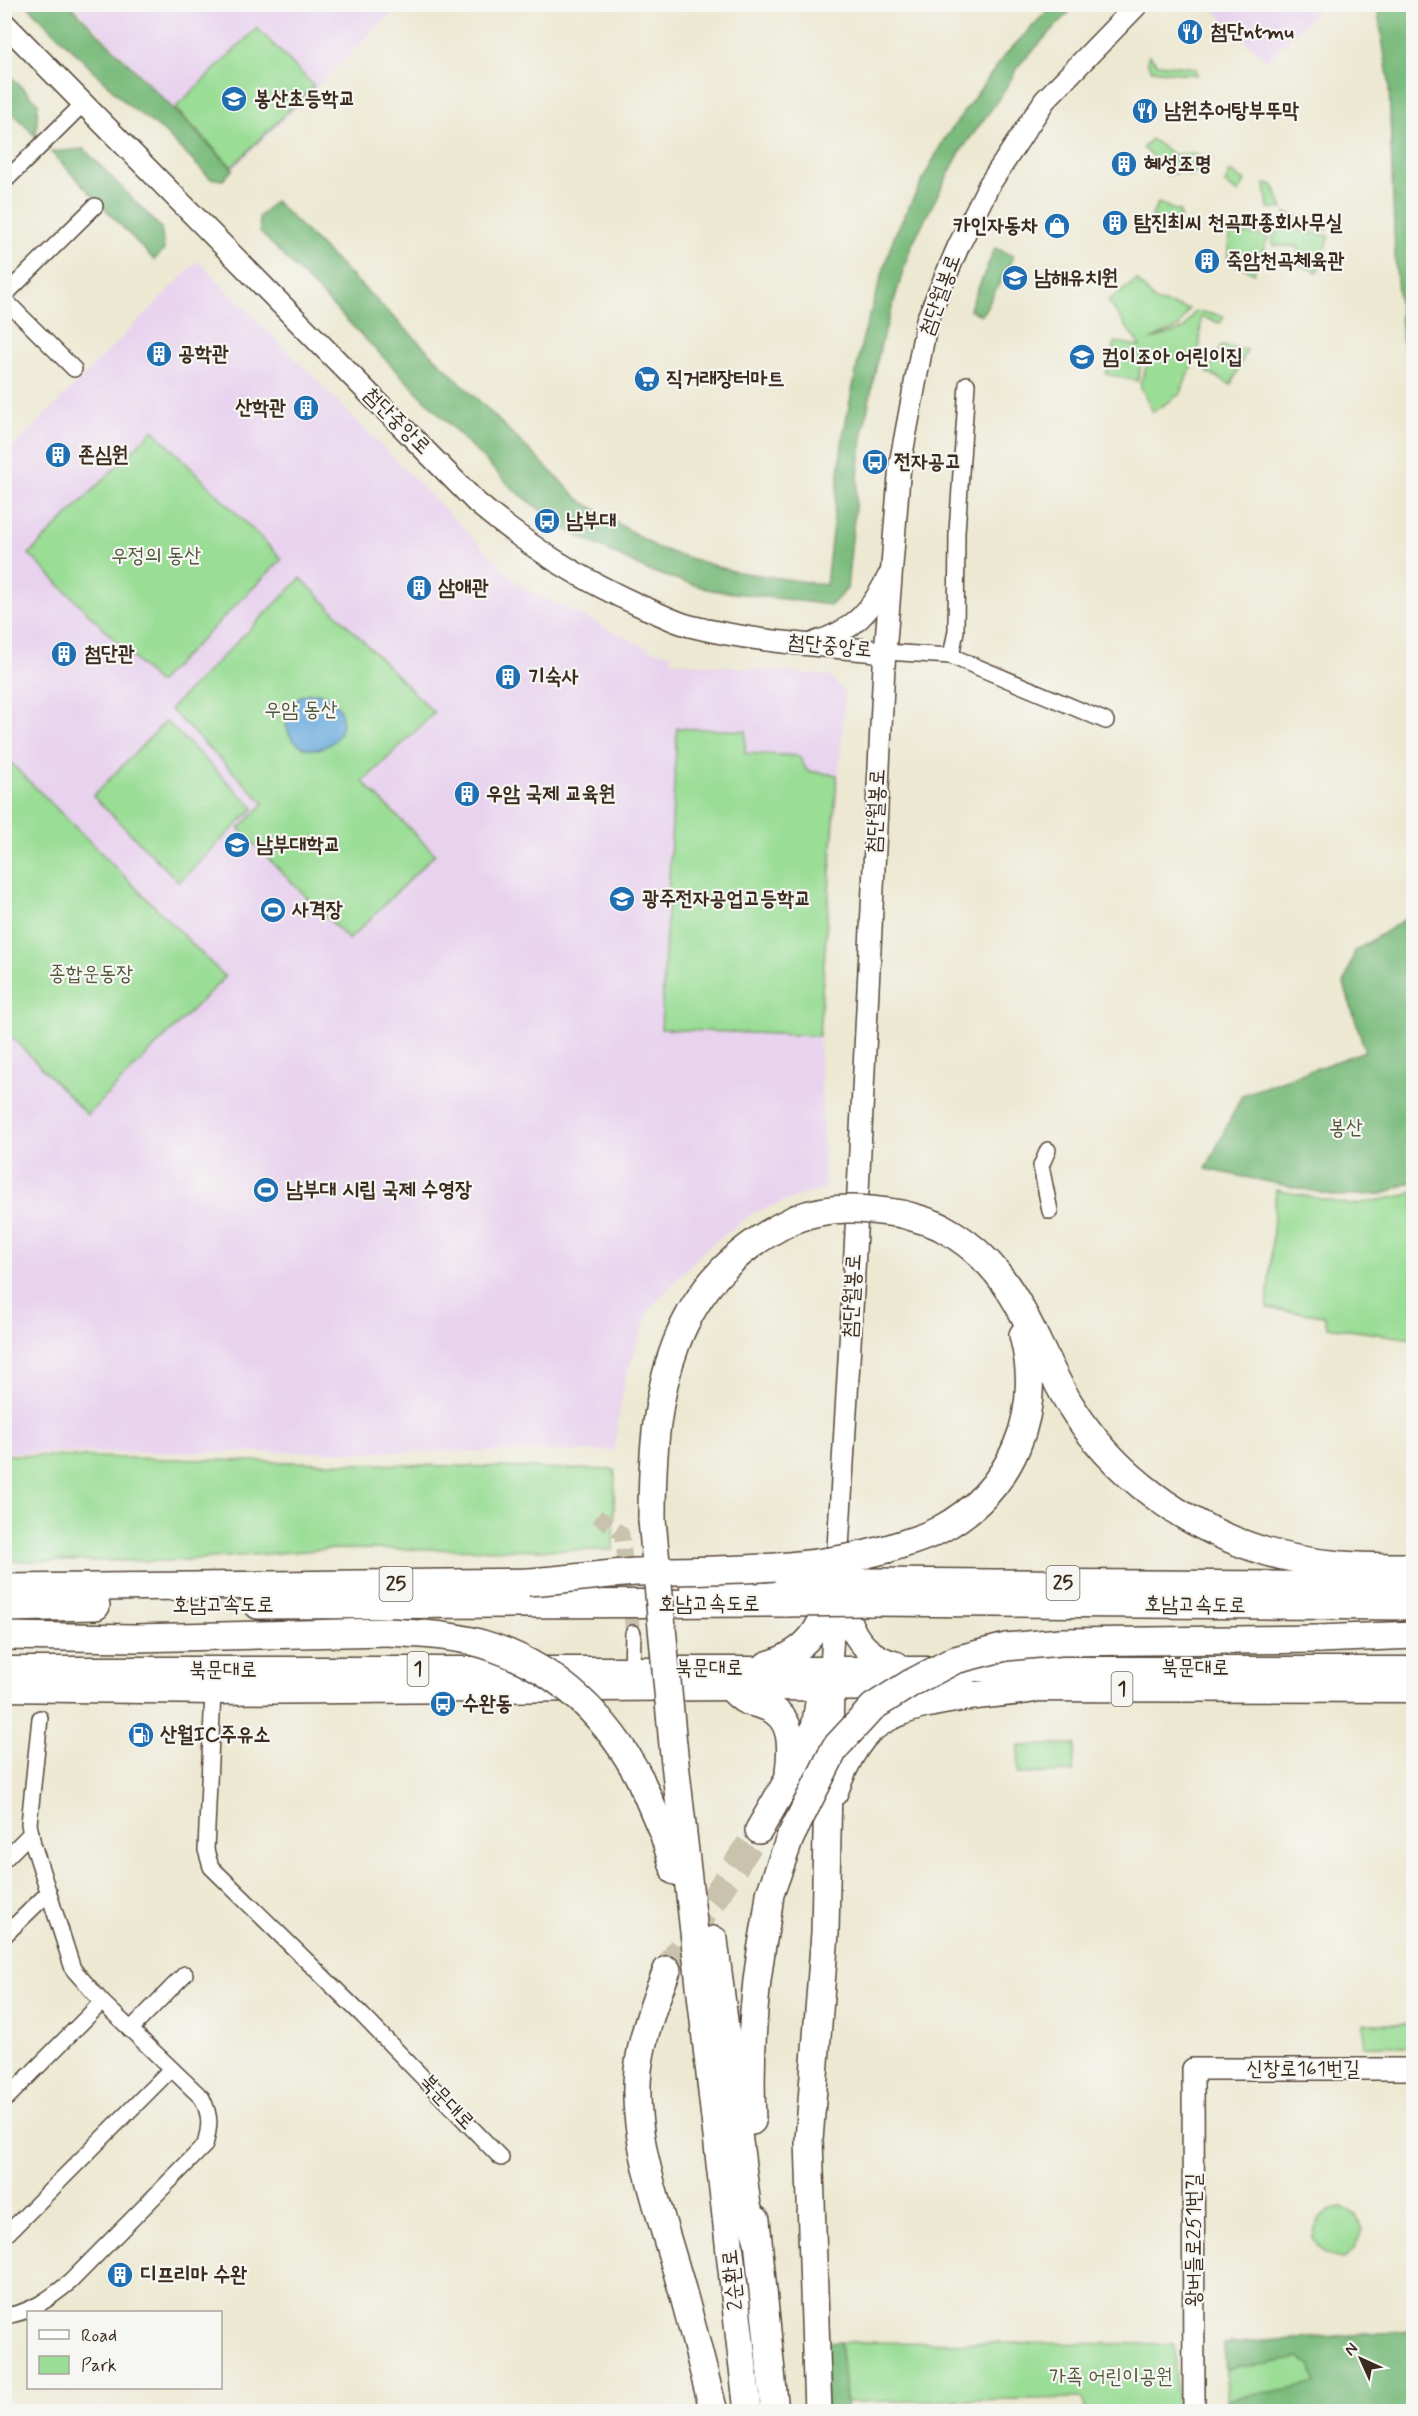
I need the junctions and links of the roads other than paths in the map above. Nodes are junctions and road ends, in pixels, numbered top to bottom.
1 (1138, 4) edge
2 (4, 23) edge
3 (84, 103) junction
4 (6, 176) edge
5 (94, 206) dead end
6 (4, 297) edge
7 (74, 369) dead end
8 (967, 384) dead end
9 (891, 571) junction
10 (811, 644) junction
11 (885, 652) junction
12 (951, 656) junction
13 (1106, 721) dead end
14 (1048, 1150) dead end
15 (1050, 1211) dead end
16 (901, 1221) junction
17 (1413, 1567) edge
18 (836, 1577) junction
19 (528, 1582) junction
20 (1413, 1586) edge
21 (4, 1588) edge
22 (870, 1592) junction
23 (787, 1593) junction
24 (1413, 1606) edge
25 (4, 1608) edge
26 (633, 1633) tunnel mouth
27 (1413, 1635) edge
28 (4, 1636) edge
29 (920, 1668) junction
30 (4, 1669) edge
31 (632, 1669) junction
32 (1413, 1669) edge
33 (736, 1678) junction
34 (831, 1678) junction
35 (4, 1689) edge
36 (1032, 1689) junction
37 (1413, 1690) edge
38 (213, 1692) junction
39 (40, 1718) dead end
40 (681, 1744) junction
41 (787, 1782) junction
42 (829, 1828) junction
43 (759, 1830) tunnel mouth
44 (31, 1833) junction
45 (4, 1860) edge
46 (49, 1892) junction
47 (4, 1936) edge
48 (666, 1970) tunnel mouth
49 (185, 1974) dead end
50 (102, 2002) junction
51 (130, 2030) junction
52 (171, 2069) junction
53 (1193, 2069) joint
54 (1413, 2069) edge
55 (4, 2101) edge
56 (719, 2148) junction
57 (501, 2158) dead end
58 (4, 2237) edge
59 (757, 2238) junction
60 (4, 2316) edge
61 (714, 2412) edge
62 (748, 2412) edge
63 (775, 2412) edge
64 (818, 2412) edge
65 (1194, 2412) edge

1 - 9 street, 첨단월봉로
2 - 3 street, 첨단중앙로
3 - 4 street
3 - 10 street, 첨단중앙로
5 - 6 street
6 - 7 street
8 - 12 street
9 - 10 street
9 - 11 street, 첨단월봉로
10 - 11 street, 첨단중앙로
11 - 12 street
11 - 18 street, 첨단월봉로
12 - 13 street
14 - 15 street
16 - 17 highway
16 - 19 highway, bridge
16 - 40 highway
18 - 22 highway, 호남고속도로 / 25, bridge
18 - 23 highway, 호남고속도로 / 25, bridge
18 - 29 main road
18 - 33 main road
18 - 34 street, 첨단월봉로
19 - 21 highway, 호남고속도로 / 25
19 - 23 highway, 호남고속도로 / 25
20 - 22 highway, 호남고속도로 / 25
22 - 23 highway, 호남고속도로 / 25, bridge
22 - 24 highway, 호남고속도로 / 25
23 - 25 highway, 호남고속도로 / 25
26 - 31 street
27 - 59 highway, bridge
28 - 56 highway, bridge
29 - 32 main road, 북문대로 / 1
29 - 34 main road, 북문대로 / 1
30 - 31 main road, 북문대로 / 1
31 - 33 main road, 북문대로 / 1
33 - 34 main road, 북문대로 / 1
33 - 38 main road, 북문대로 / 1
33 - 41 highway
34 - 36 main road, 북문대로 / 1
34 - 41 highway
34 - 42 highway
35 - 38 main road, 북문대로 / 1
36 - 37 main road, 북문대로 / 1
36 - 42 highway
38 - 57 street, 북문대로
39 - 44 street
40 - 56 highway
40 - 59 highway
41 - 43 highway
42 - 64 highway
44 - 45 street
44 - 46 street
46 - 47 street
46 - 50 street
48 - 61 highway
49 - 51 street
50 - 51 street
50 - 55 street
51 - 52 street
52 - 58 street
52 - 60 street
53 - 54 street, 신창로161번길
53 - 65 street, 왕버들로251번길
56 - 62 highway, 2순환로
59 - 63 highway, 2순환로

